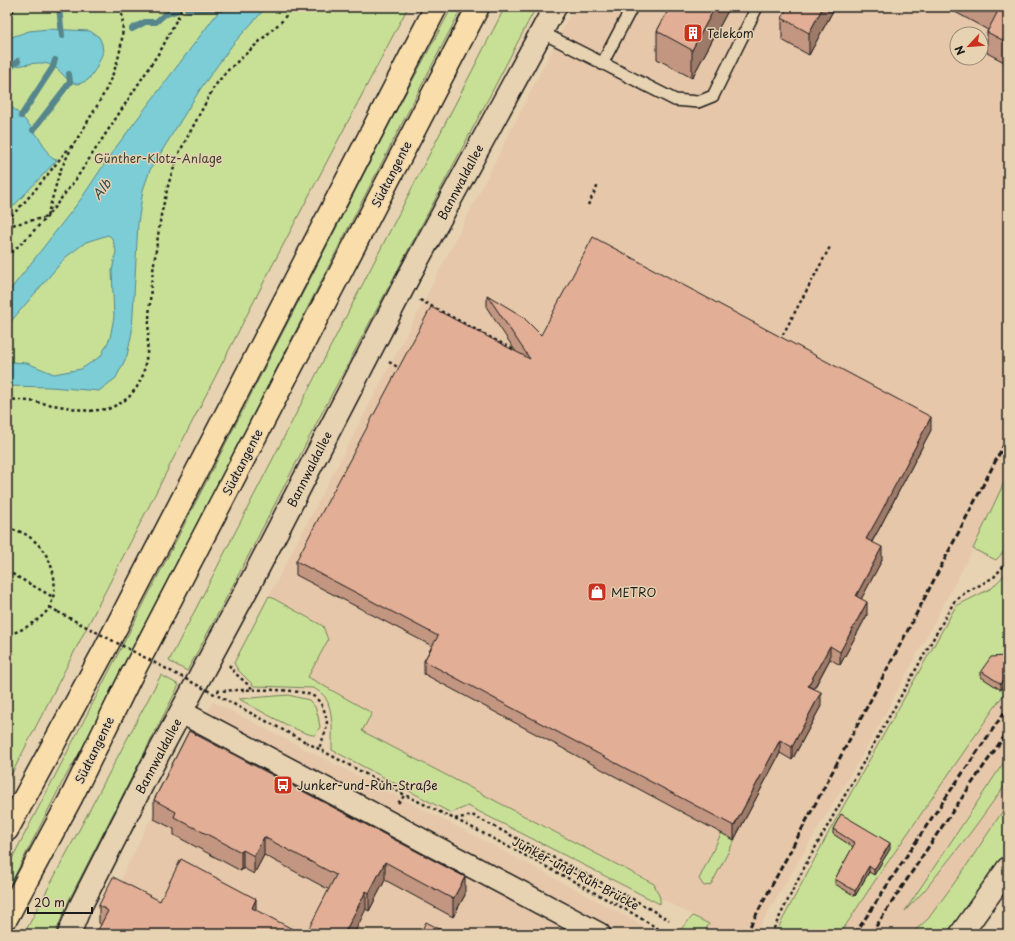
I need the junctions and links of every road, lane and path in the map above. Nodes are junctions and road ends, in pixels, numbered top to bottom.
1 (18, 7) edge
2 (121, 7) edge
3 (183, 7) edge
4 (291, 7) edge
5 (436, 7) edge
6 (478, 7) edge
7 (555, 7) edge
8 (632, 7) edge
9 (757, 7) edge
10 (7, 16) edge
11 (541, 32) junction
12 (602, 64) junction
13 (76, 141) junction
14 (598, 185) dead end
15 (588, 205) dead end
16 (47, 217) junction
17 (7, 220) edge
18 (7, 226) edge
19 (831, 245) dead end
20 (7, 256) edge
21 (402, 290) junction
22 (780, 342) edge
23 (508, 347) junction
24 (505, 352) edge
25 (522, 354) edge
26 (7, 399) edge
27 (7, 528) edge
28 (1008, 561) edge
29 (7, 571) edge
30 (53, 597) junction
31 (50, 608) junction
32 (7, 635) edge
33 (221, 637) junction
34 (254, 691) junction
35 (192, 693) junction
36 (182, 712) junction
37 (318, 749) junction
38 (454, 819) junction
39 (7, 830) edge
40 (1008, 868) edge
41 (7, 917) edge
42 (669, 920) dead end
43 (969, 931) edge
44 (69, 934) edge
45 (599, 934) edge
46 (667, 934) edge
47 (771, 934) edge

1 - 10 path
2 - 13 path
3 - 16 path
4 - 26 path
5 - 39 highway
6 - 41 highway, Südtangente
7 - 11 street, Bannwaldallee
8 - 12 lane
9 - 12 lane
11 - 12 lane
11 - 21 street, Bannwaldallee
13 - 16 path
13 - 17 path
14 - 15 path
16 - 18 path
16 - 20 path
19 - 22 path
21 - 23 path
21 - 33 street, Bannwaldallee
23 - 24 path
23 - 25 path
27 - 30 path
28 - 47 path
29 - 30 path
30 - 31 path
31 - 32 path
31 - 37 path, Junker-und-Ruh-Brücke, bridge
33 - 34 path
33 - 35 street, Bannwaldallee
34 - 35 path
34 - 37 path
35 - 36 street, Bannwaldallee
36 - 44 street, Bannwaldallee
36 - 45 street
37 - 38 path, Junker-und-Ruh-Brücke
38 - 42 path
38 - 46 path, Junker-und-Ruh-Brücke
40 - 43 street

